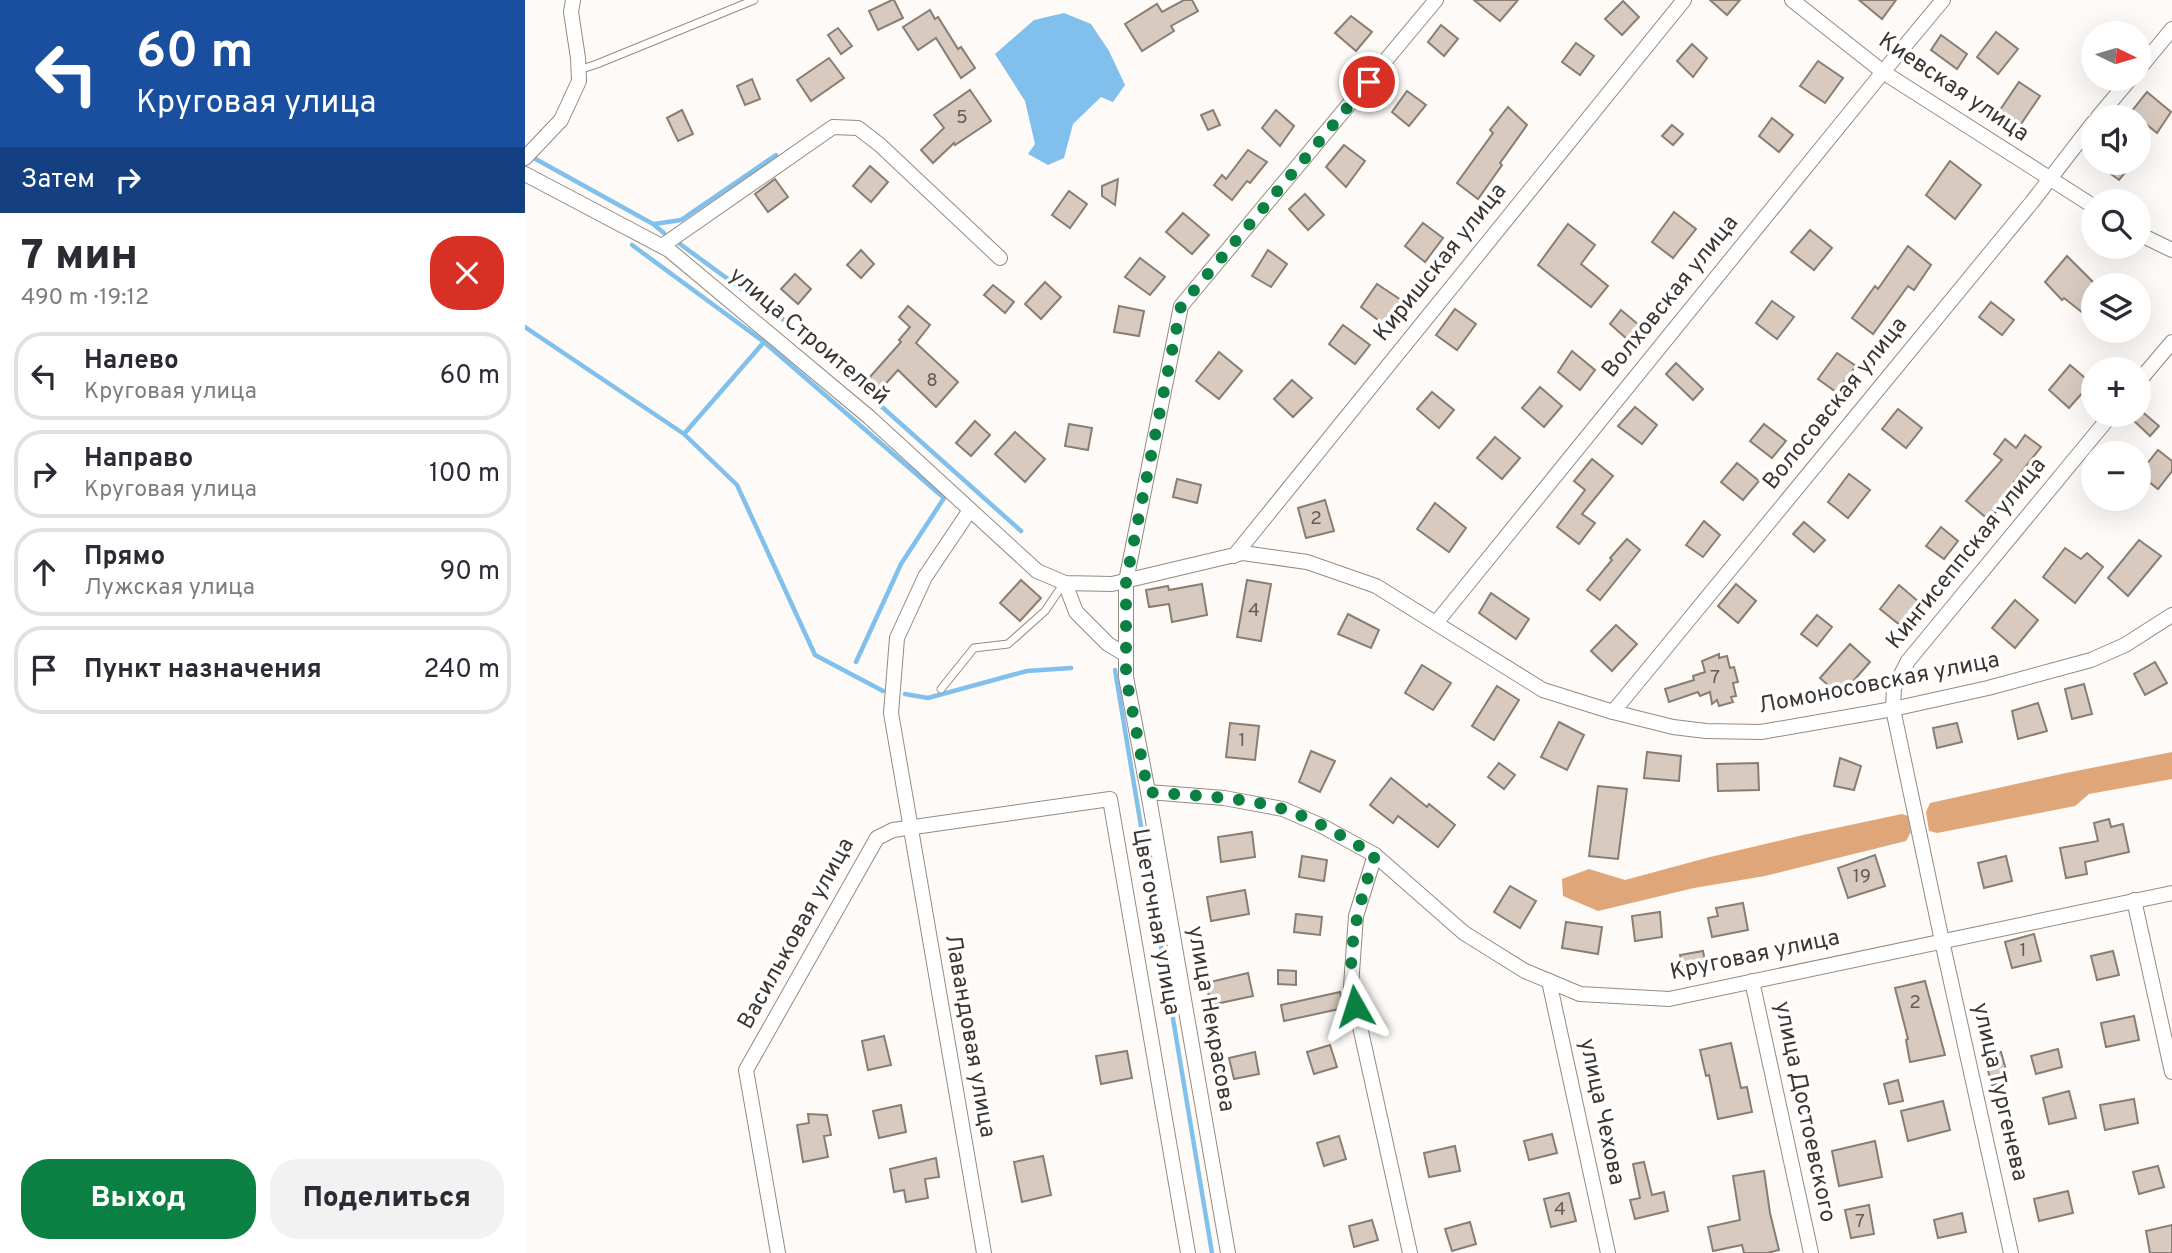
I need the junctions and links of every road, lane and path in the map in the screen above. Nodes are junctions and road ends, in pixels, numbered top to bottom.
1 (573, 0) edge
2 (754, 0) edge
3 (1436, 0) edge
4 (1684, 0) edge
5 (1792, 0) edge
6 (1943, 0) edge
7 (2172, 29) edge
8 (2151, 54) edge
9 (579, 70) junction
10 (1882, 72) junction
11 (2120, 91) edge
12 (2108, 105) edge
13 (2081, 138) edge
14 (525, 158) edge
15 (525, 174) edge
16 (2049, 178) junction
17 (2081, 198) edge
18 (2151, 240) edge
19 (662, 246) junction
20 (2172, 250) edge
21 (1000, 258) dead end
22 (2172, 342) edge
23 (2151, 367) edge
24 (2101, 427) edge
25 (970, 510) junction
26 (1234, 556) junction
27 (1037, 571) joint
28 (1126, 581) junction
29 (1065, 583) junction
30 (2172, 615) edge
31 (1436, 623) junction
32 (1126, 654) junction
33 (941, 690) dead end
34 (1893, 709) junction
35 (1613, 712) junction
36 (1148, 792) junction
37 (909, 827) junction
38 (1375, 855) junction
39 (2172, 892) edge
40 (2134, 900) junction
41 (1942, 941) junction
42 (1549, 981) junction
43 (1752, 981) junction
44 (2172, 1072) edge
45 (778, 1253) edge
46 (984, 1253) edge
47 (1188, 1253) edge
48 (1228, 1253) edge
49 (1410, 1253) edge
50 (1608, 1253) edge
51 (1811, 1253) edge
52 (2011, 1253) edge

1 - 9 street
2 - 9 lane
3 - 28 street
4 - 26 street, Киришская улица
5 - 10 street, Киевская улица
6 - 10 street, Волховская улица
7 - 8 street
9 - 14 street
10 - 16 street, Киевская улица
10 - 31 street, Волховская улица
11 - 12 street
13 - 16 street, Волосовская улица
15 - 19 street, улица Строителей
16 - 17 street, Киевская улица
16 - 35 street, Волосовская улица
18 - 20 street
19 - 21 street
19 - 25 street, улица Строителей
22 - 23 street
24 - 34 street, Кингисеппская улица
25 - 27 street, улица Строителей
25 - 37 street
26 - 28 street, Ломоносовская улица
26 - 31 street, Ломоносовская улица
27 - 29 street, Ломоносовская улица
28 - 29 street, Ломоносовская улица
28 - 32 street
29 - 32 street
29 - 33 lane
30 - 34 street, Ломоносовская улица
31 - 35 street, Ломоносовская улица
32 - 36 street
34 - 35 street, Ломоносовская улица
34 - 41 street, Кингисеппская улица
36 - 38 street, Круговая улица
36 - 48 street, улица Некрасова
37 - 45 street, Васильковая улица
37 - 46 street, Лавандовая улица
37 - 47 street, Цветочная улица
38 - 42 street, Круговая улица
38 - 49 street
39 - 40 street, Круговая улица
40 - 41 street, Круговая улица
40 - 44 street
41 - 43 street, Круговая улица
41 - 52 street, улица Тургенева
42 - 43 street, Круговая улица
42 - 50 street, улица Чехова
43 - 51 street, улица Достоевского

